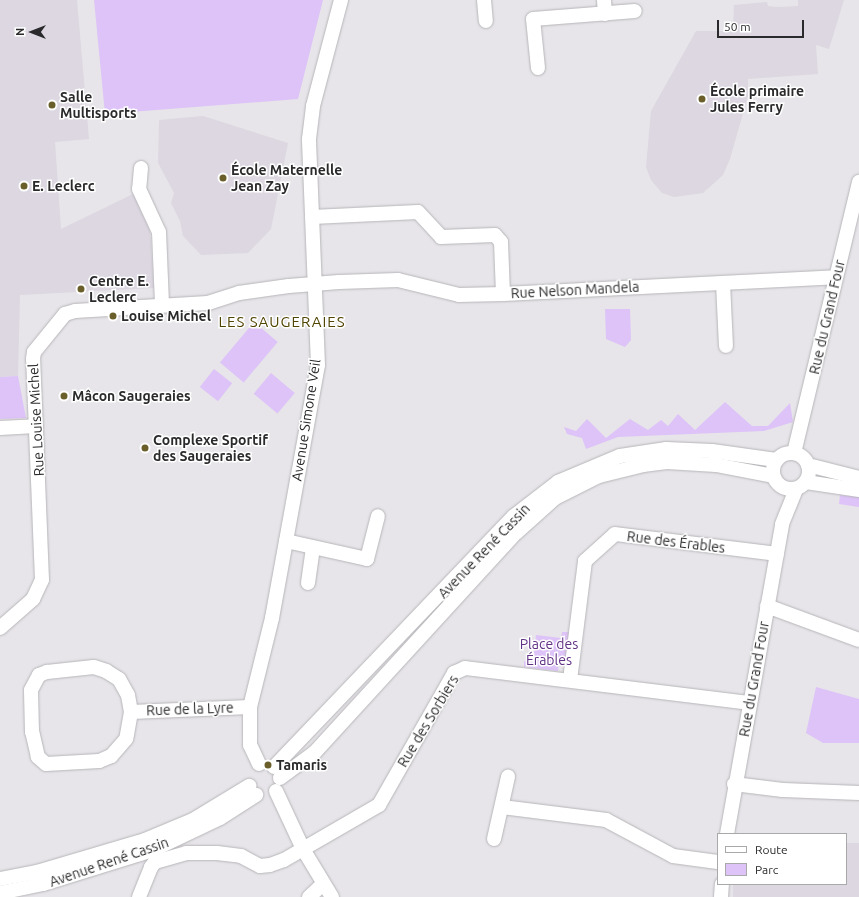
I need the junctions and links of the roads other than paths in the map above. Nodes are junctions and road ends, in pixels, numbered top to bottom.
1 (341, 0) edge
2 (484, 0) edge
3 (605, 7) edge
4 (635, 12) dead end
5 (486, 21) dead end
6 (538, 68) dead end
7 (141, 168) dead end
8 (859, 182) edge
9 (312, 217) junction
10 (836, 277) junction
11 (315, 283) junction
12 (723, 283) junction
13 (503, 294) junction
14 (162, 305) junction
15 (726, 346) dead end
16 (36, 426) junction
17 (0, 428) edge
18 (794, 453) junction
19 (776, 460) junction
20 (808, 466) junction
21 (859, 478) edge
22 (776, 480) junction
23 (801, 485) junction
24 (859, 490) edge
25 (378, 516) dead end
26 (782, 524) junction
27 (286, 541) junction
28 (313, 547) junction
29 (777, 554) junction
30 (308, 583) dead end
31 (767, 606) junction
32 (0, 628) edge
33 (859, 640) edge
34 (570, 680) junction
35 (750, 703) junction
36 (250, 707) junction
37 (131, 712) junction
38 (259, 764) junction
39 (508, 777) dead end
40 (277, 779) junction
41 (734, 784) junction
42 (252, 791) junction
43 (859, 793) edge
44 (502, 807) junction
45 (727, 833) edge
46 (494, 839) dead end
47 (303, 849) junction
48 (717, 862) edge
49 (0, 879) edge
50 (323, 884) junction
51 (722, 885) edge
52 (0, 893) edge
53 (139, 897) edge
54 (309, 897) edge
55 (332, 897) edge
56 (721, 897) edge

1 - 9 street, Avenue Simone Veil
2 - 5 street
3 - 4 street
3 - 6 street
7 - 14 street
8 - 10 street, Rue du Grand Four
9 - 11 street, Avenue Simone Veil
9 - 13 street
10 - 12 street, Rue Nelson Mandela
10 - 18 street, Rue du Grand Four
11 - 13 street, Rue Nelson Mandela
11 - 14 street, Rue Louise Michel
11 - 27 street, Avenue Simone Veil
12 - 13 street, Rue Nelson Mandela
12 - 15 street
14 - 16 street, Rue Louise Michel
16 - 17 street
16 - 32 street, Rue Louise Michel
18 - 19 street
18 - 20 street
19 - 22 street
19 - 40 street, Avenue René Cassin
20 - 21 street
20 - 23 street
22 - 23 street
22 - 26 street, Rue du Grand Four
22 - 40 street, Avenue René Cassin
23 - 24 street
23 - 26 street, Rue du Grand Four
25 - 28 street
26 - 29 street, Rue du Grand Four
27 - 28 street
27 - 36 street, Avenue Simone Veil
28 - 30 street
29 - 31 street, Rue du Grand Four
29 - 34 street, Rue des Érables
31 - 33 street
31 - 35 street, Rue du Grand Four
34 - 35 street, Rue des Sorbiers
34 - 47 street, Rue des Sorbiers
35 - 41 street, Rue du Grand Four
36 - 37 street, Rue de la Lyre
36 - 38 street, Avenue Simone Veil
37 - 37 street, Rue de la Lyre
38 - 40 street
38 - 42 street
39 - 44 street
40 - 42 street
40 - 47 street
41 - 43 street
41 - 45 street, Rue du Grand Four
42 - 49 street, Avenue René Cassin
42 - 52 street, Avenue René Cassin
44 - 46 street
44 - 48 street
47 - 50 street
47 - 53 street, Rue des Sorbiers
50 - 54 street
50 - 55 street
51 - 56 street

